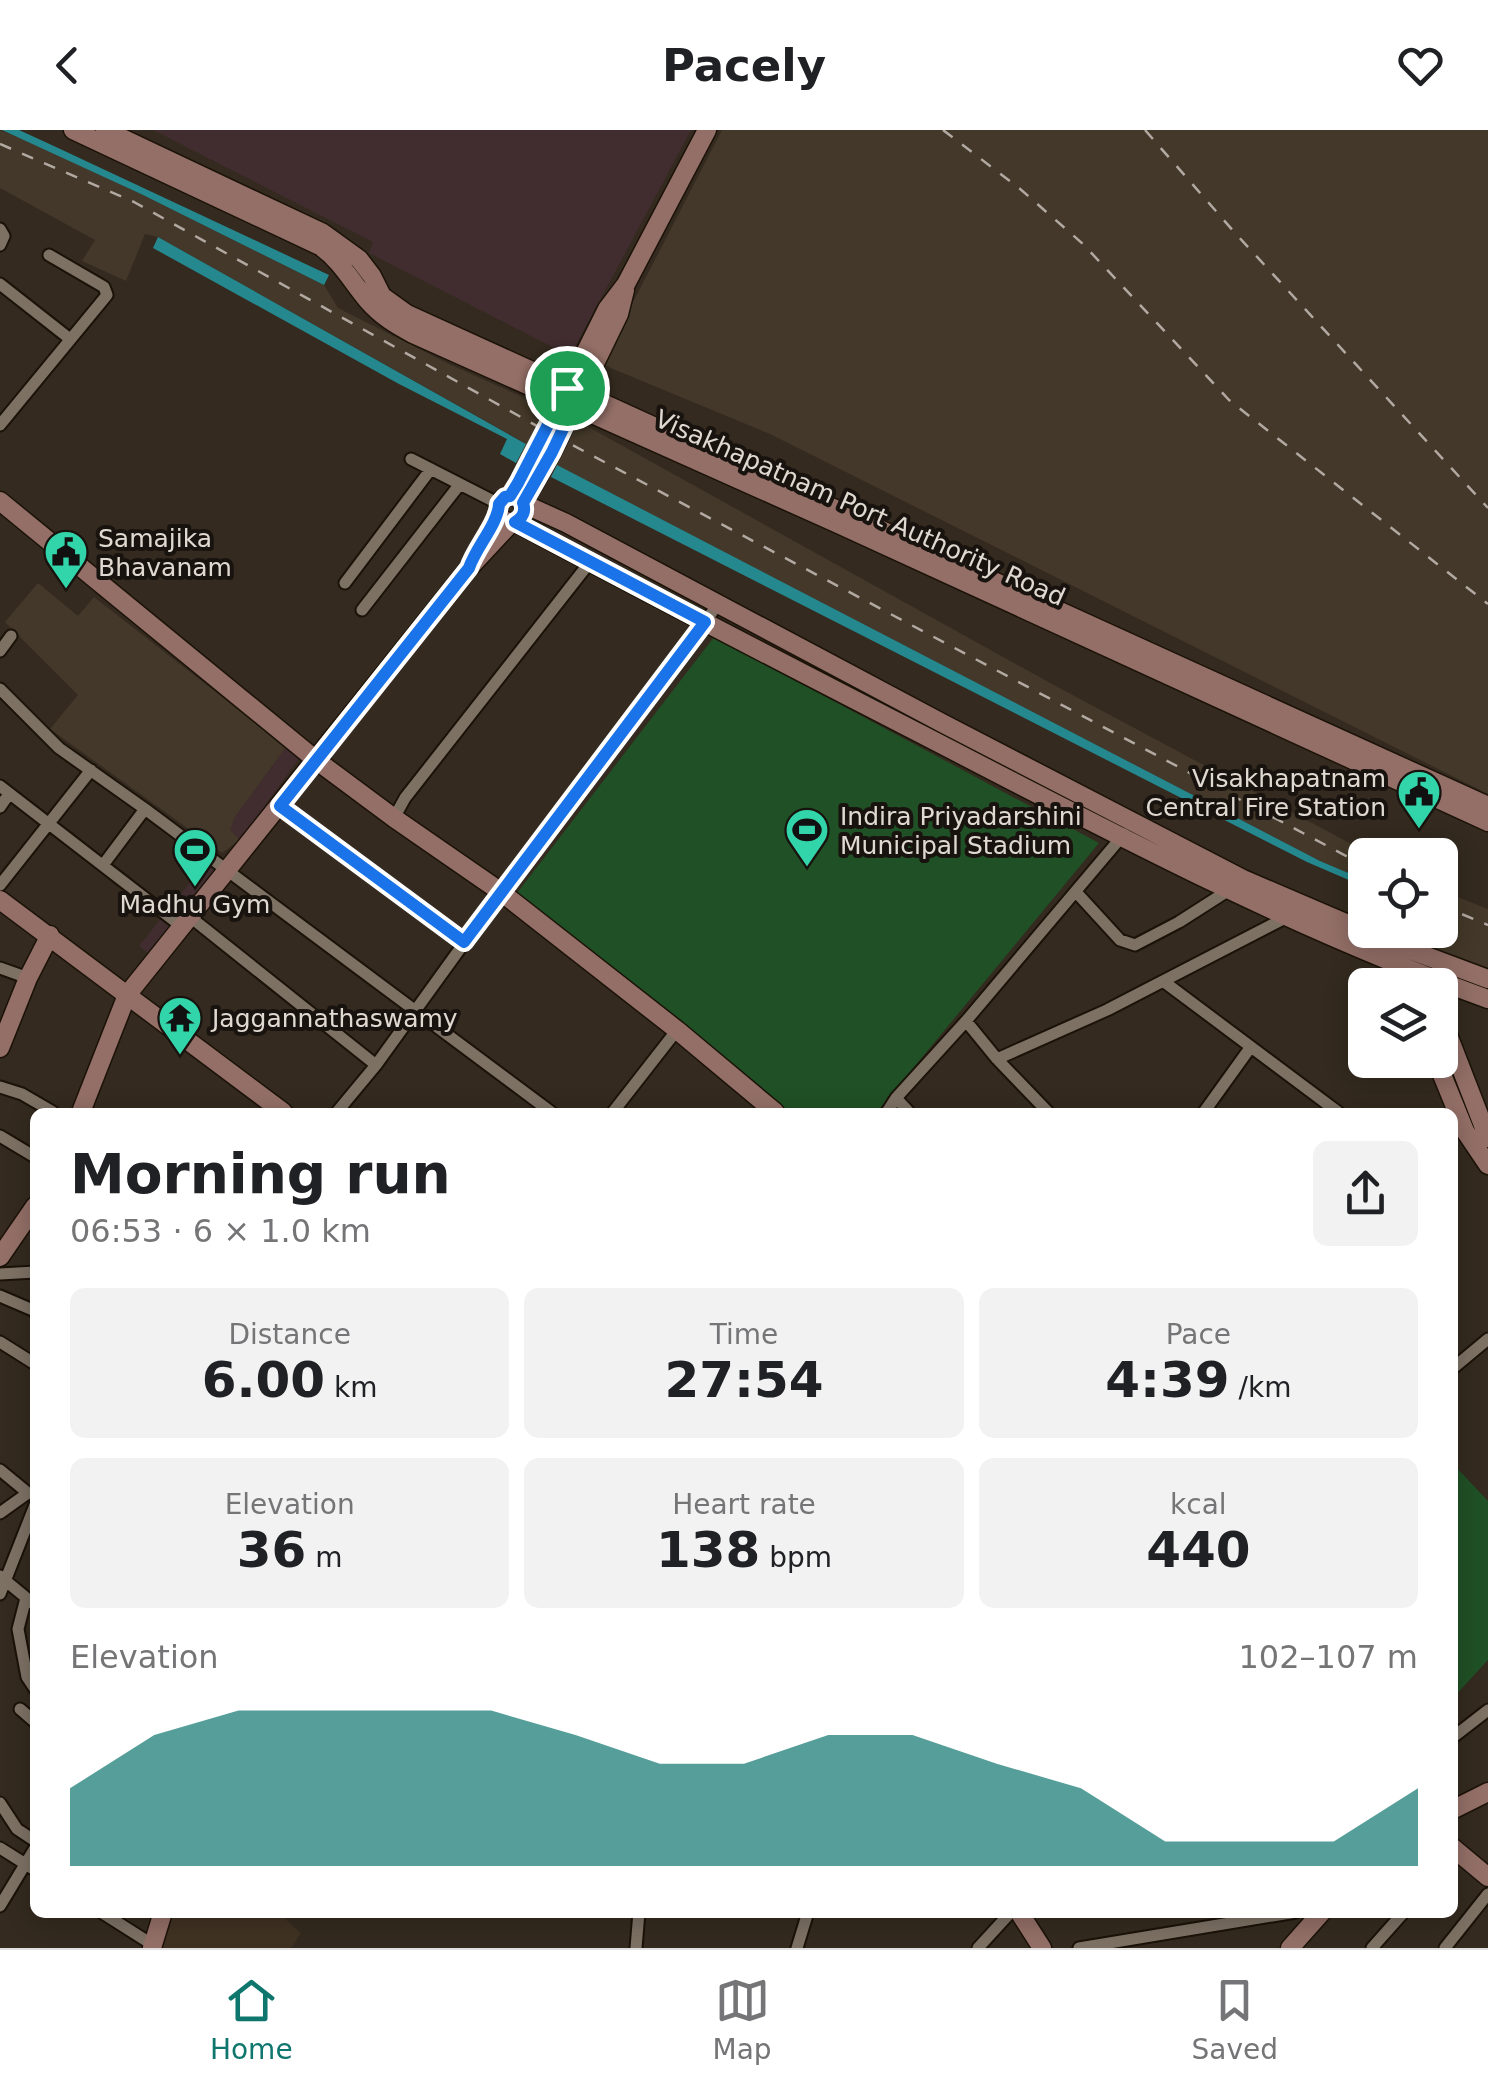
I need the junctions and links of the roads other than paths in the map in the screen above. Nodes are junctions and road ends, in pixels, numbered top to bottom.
1 (73, 130) edge
2 (105, 130) edge
3 (707, 130) edge
4 (0, 229) edge
5 (0, 246) edge
6 (49, 254) dead end
7 (0, 284) edge
8 (70, 339) junction
9 (570, 397) junction
10 (0, 425) edge
11 (411, 458) dead end
12 (431, 469) junction
13 (460, 484) junction
14 (0, 501) edge
15 (511, 509) junction
16 (590, 562) junction
17 (344, 583) dead end
18 (719, 604) junction
19 (362, 610) dead end
20 (705, 622) junction
21 (11, 636) dead end
22 (0, 650) edge
23 (0, 690) edge
24 (316, 760) junction
25 (91, 770) junction
26 (5, 790) edge
27 (280, 806) junction
28 (1488, 806) edge
29 (0, 807) edge
30 (145, 809) junction
31 (394, 818) junction
32 (1132, 822) junction
33 (1488, 822) edge
34 (47, 824) junction
35 (1122, 838) junction
36 (103, 865) junction
37 (228, 871) junction
38 (0, 885) edge
39 (1229, 890) junction
40 (501, 892) junction
41 (1076, 892) junction
42 (0, 900) edge
43 (1302, 905) junction
44 (1287, 918) junction
45 (185, 921) junction
46 (1348, 924) edge
47 (50, 935) junction
48 (464, 942) junction
49 (1397, 948) edge
50 (1406, 948) edge
51 (1423, 954) junction
52 (1399, 966) junction
53 (0, 968) edge
54 (1403, 968) edge
55 (1426, 968) edge
56 (28, 978) junction
57 (1488, 979) edge
58 (1163, 981) junction
59 (1458, 990) edge
60 (127, 995) junction
61 (1488, 999) edge
62 (414, 1010) junction
63 (966, 1021) junction
64 (677, 1030) junction
65 (0, 1048) edge
66 (1250, 1048) junction
67 (997, 1059) junction
68 (376, 1065) junction
69 (1446, 1078) edge
70 (1458, 1078) edge
71 (0, 1087) edge
72 (896, 1098) junction
73 (46, 1108) edge
74 (82, 1108) edge
75 (278, 1108) edge
76 (340, 1108) edge
77 (546, 1108) edge
78 (616, 1108) edge
79 (766, 1108) edge
80 (889, 1108) edge
81 (905, 1108) edge
82 (1044, 1108) edge
83 (1207, 1108) edge
84 (1332, 1108) edge
85 (1471, 1126) edge
86 (0, 1136) edge
87 (1488, 1138) edge
88 (30, 1155) edge
89 (1488, 1164) edge
90 (30, 1213) edge
91 (0, 1257) edge
92 (30, 1272) edge
93 (0, 1274) edge
94 (0, 1296) edge
95 (30, 1309) edge
96 (1488, 1339) edge
97 (0, 1342) edge
98 (30, 1361) edge
99 (1458, 1364) edge
100 (0, 1470) edge
101 (30, 1495) edge
102 (30, 1498) edge
103 (30, 1505) edge
104 (0, 1513) edge
105 (2, 1584) edge
106 (30, 1601) edge
107 (30, 1604) edge
108 (30, 1681) edge
109 (20, 1708) dead end
110 (1488, 1710) edge
111 (30, 1717) edge
112 (1458, 1733) edge
113 (1488, 1792) edge
114 (0, 1803) edge
115 (1458, 1807) edge
116 (30, 1837) edge
117 (0, 1848) edge
118 (1458, 1852) edge
119 (30, 1867) edge
120 (30, 1869) edge
121 (1488, 1876) edge
122 (1488, 1894) edge
123 (0, 1906) edge
124 (110, 1918) edge
125 (161, 1918) edge
126 (638, 1918) edge
127 (806, 1918) edge
128 (1006, 1918) edge
129 (1023, 1918) edge
130 (1258, 1918) edge
131 (1317, 1918) edge
132 (1399, 1918) edge
133 (1124, 1939) junction
134 (153, 1947) edge
135 (1043, 1947) edge
136 (636, 1948) edge
137 (797, 1948) edge
138 (978, 1948) edge
139 (1079, 1948) edge
140 (1113, 1948) edge
141 (1290, 1948) edge
142 (1372, 1948) edge
143 (1445, 1948) edge

1 - 9 main road, Visakhapatnam Port Authority Road
2 - 9 main road, Visakhapatnam Port Authority Road
3 - 9 main road
4 - 5 street
6 - 8 street
7 - 8 street
8 - 10 street
9 - 15 main road
9 - 28 main road, Visakhapatnam Port Authority Road
9 - 33 main road, Visakhapatnam Port Authority Road
11 - 12 street
12 - 13 street
12 - 17 street
13 - 15 street
13 - 19 street
14 - 24 main road
15 - 16 main road
15 - 18 main road
15 - 24 main road
16 - 20 main road
16 - 31 street
18 - 20 street
18 - 32 main road
20 - 35 main road
20 - 40 street
21 - 22 street
23 - 25 street
24 - 27 main road
24 - 31 main road
25 - 30 street
25 - 34 street
26 - 29 street
26 - 34 street
27 - 37 main road
27 - 48 street
30 - 36 street
30 - 37 street
31 - 40 main road
32 - 35 street
32 - 43 main road
34 - 36 street
34 - 38 street
35 - 39 main road
35 - 41 street
36 - 45 street
37 - 45 main road
37 - 62 street
39 - 41 street
39 - 44 main road
40 - 48 street
40 - 64 main road
41 - 63 street
42 - 47 main road
43 - 44 street
43 - 46 main road
44 - 52 main road
44 - 58 street
45 - 60 main road
45 - 68 street
47 - 56 main road
47 - 60 main road
48 - 62 street
49 - 52 main road
50 - 51 main road
51 - 55 main road
51 - 57 main road
52 - 54 main road
53 - 56 street
56 - 65 main road
58 - 66 street
58 - 67 street
59 - 61 main road
60 - 74 main road
60 - 75 main road
62 - 68 street
62 - 77 street
63 - 67 street
63 - 72 street
64 - 78 street
64 - 79 main road
66 - 83 street
66 - 84 street
67 - 82 street
68 - 76 street
69 - 85 main road
70 - 85 main road
71 - 73 street
72 - 80 street
72 - 81 street
85 - 87 main road
85 - 89 main road
86 - 88 street
90 - 91 main road
92 - 93 street
94 - 95 street
96 - 99 street
97 - 98 street
100 - 101 street
102 - 104 street
103 - 105 street
105 - 106 street
107 - 108 street
109 - 111 street
110 - 112 street
113 - 115 main road
114 - 116 street
117 - 119 street
118 - 121 main road
120 - 123 street
122 - 143 street
124 - 134 street
125 - 134 main road
126 - 136 street
127 - 137 street
128 - 138 street
129 - 135 main road
130 - 133 street
131 - 141 main road
132 - 142 street
133 - 139 street
133 - 140 street

